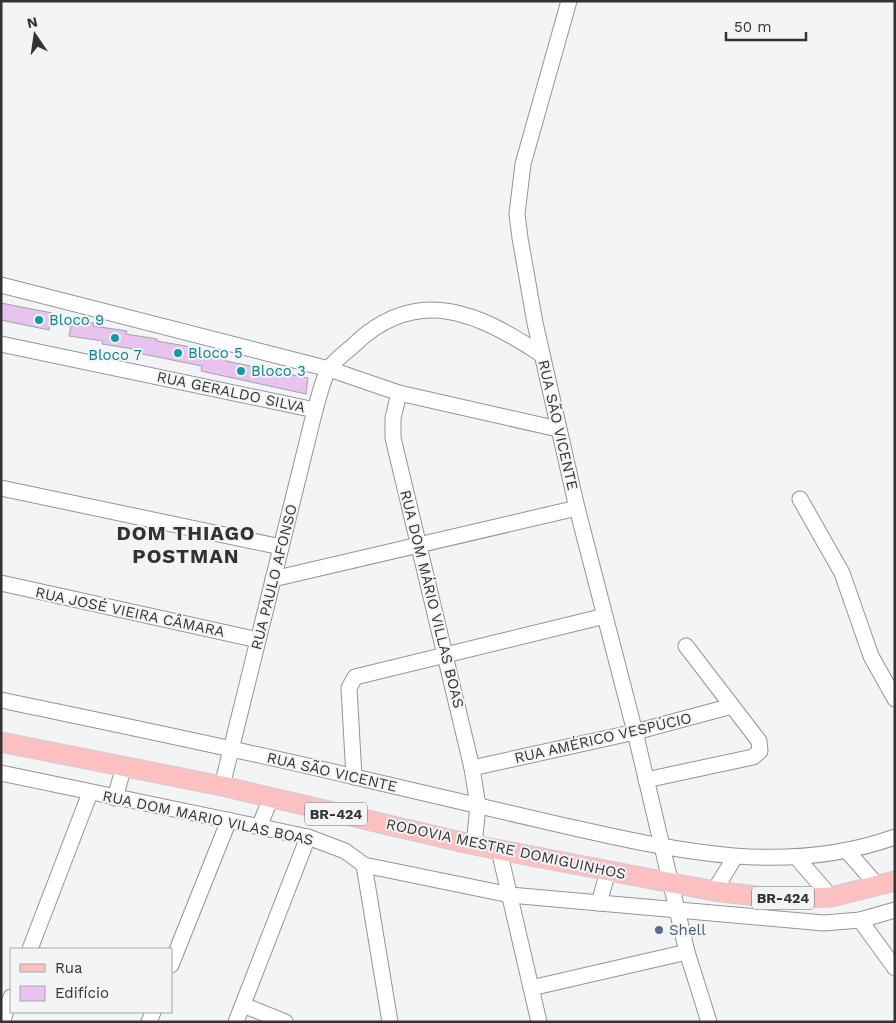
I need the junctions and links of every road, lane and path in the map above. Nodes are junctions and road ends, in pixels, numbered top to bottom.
1 (569, 1) edge
2 (1, 285) edge
3 (373, 313) dead end
4 (393, 317) junction
5 (1, 344) edge
6 (542, 355) junction
7 (329, 368) junction
8 (399, 392) junction
9 (315, 410) junction
10 (558, 429) junction
11 (1, 488) edge
12 (800, 499) dead end
13 (577, 508) junction
14 (417, 545) junction
15 (280, 547) junction
16 (273, 579) junction
17 (1, 583) edge
18 (605, 616) junction
19 (258, 640) junction
20 (686, 646) dead end
21 (446, 654) junction
22 (895, 699) edge
23 (1, 700) edge
24 (732, 706) junction
25 (635, 732) junction
26 (1, 742) edge
27 (232, 749) junction
28 (124, 766) junction
29 (472, 768) junction
30 (1, 773) edge
31 (354, 777) junction
32 (646, 780) junction
33 (222, 786) junction
34 (90, 793) junction
35 (115, 798) junction
36 (271, 798) junction
37 (478, 806) junction
38 (229, 820) junction
39 (259, 827) junction
40 (308, 837) junction
41 (895, 837) edge
42 (474, 845) junction
43 (662, 846) junction
44 (499, 850) junction
45 (847, 851) junction
46 (734, 857) junction
47 (797, 858) junction
48 (364, 864) junction
49 (608, 871) junction
50 (670, 884) junction
51 (886, 884) edge
52 (714, 891) junction
53 (510, 895) junction
54 (830, 896) junction
55 (599, 903) junction
56 (895, 910) edge
57 (677, 912) junction
58 (860, 920) junction
59 (30, 948) edge
60 (688, 952) junction
61 (172, 962) edge
62 (895, 968) edge
63 (531, 988) junction
64 (10, 1000) edge
65 (243, 1005) junction
66 (2, 1022) edge
67 (236, 1022) edge
68 (285, 1022) edge
69 (390, 1022) edge
70 (539, 1022) edge
71 (709, 1022) edge

1 - 6 street, RUA SÃO VICENTE
2 - 7 street
3 - 4 street
4 - 6 street
4 - 7 street
5 - 9 street, RUA GERALDO SILVA
6 - 10 street, RUA SÃO VICENTE
7 - 8 street
7 - 9 street, RUA PAULO AFONSO
8 - 10 street
8 - 14 street, RUA DOM MÁRIO VILLAS BOAS
9 - 15 street, RUA PAULO AFONSO
10 - 13 street, RUA SÃO VICENTE
11 - 15 street
12 - 22 street
13 - 14 street
13 - 18 street, RUA SÃO VICENTE
14 - 16 street
14 - 21 street, RUA DOM MÁRIO VILLAS BOAS
15 - 16 street, RUA PAULO AFONSO
16 - 19 street, RUA PAULO AFONSO
17 - 19 street, RUA JOSÉ VIEIRA CÂMARA
18 - 21 street
18 - 25 street, RUA SÃO VICENTE
19 - 27 street, RUA PAULO AFONSO
20 - 24 street
21 - 29 street, RUA DOM MÁRIO VILLAS BOAS
21 - 31 street
23 - 27 street, RUA SÃO VICENTE
24 - 25 street, RUA AMÉRICO VESPÚCIO
24 - 32 street
25 - 29 street, RUA AMÉRICO VESPÚCIO
25 - 32 street, RUA SÃO VICENTE
26 - 28 main road, RODOVIA MESTRE DOMIGUINHOS / BR-424
27 - 31 street, RUA SÃO VICENTE
27 - 33 street, RUA PAULO AFONSO
28 - 33 main road, RODOVIA MESTRE DOMIGUINHOS / BR-424
28 - 35 street
29 - 37 street, RUA DOM MÁRIO VILLAS BOAS
30 - 34 street, RUA DOM MARIO VILAS BOAS
31 - 37 street, RUA SÃO VICENTE
32 - 43 street, RUA SÃO VICENTE
33 - 36 main road, RODOVIA MESTRE DOMIGUINHOS / BR-424
34 - 35 street, RUA DOM MARIO VILAS BOAS
34 - 59 street
35 - 38 street, RUA DOM MARIO VILAS BOAS
36 - 39 street
36 - 42 main road, RODOVIA MESTRE DOMIGUINHOS / BR-424
37 - 42 street, RUA DOM MÁRIO VILLAS BOAS
37 - 43 street, RUA SÃO VICENTE
38 - 39 street, RUA DOM MARIO VILAS BOAS
38 - 61 street
39 - 40 street, RUA DOM MARIO VILAS BOAS
40 - 48 street, RUA DOM MARIO VILAS BOAS
40 - 65 street
41 - 45 street
42 - 44 main road, RODOVIA MESTRE DOMIGUINHOS / BR-424
43 - 46 street
43 - 50 street, RUA SÃO VICENTE
44 - 49 main road, RODOVIA MESTRE DOMIGUINHOS / BR-424
44 - 53 street
45 - 47 street
45 - 51 street
46 - 47 street
46 - 52 street
47 - 54 street
48 - 53 street, RUA DOM MARIO VILAS BOAS
48 - 69 street
49 - 50 main road, RODOVIA MESTRE DOMIGUINHOS / BR-424
49 - 55 street
50 - 52 main road, RODOVIA MESTRE DOMIGUINHOS / BR-424
50 - 57 street, RUA SÃO VICENTE
51 - 54 main road, RODOVIA MESTRE DOMIGUINHOS / BR-424
52 - 54 main road, RODOVIA MESTRE DOMIGUINHOS / BR-424
53 - 55 street, RUA DOM MARIO VILAS BOAS
53 - 63 street
55 - 57 street, RUA DOM MARIO VILAS BOAS
56 - 58 street, RUA DOM MARIO VILAS BOAS
57 - 58 street, RUA DOM MARIO VILAS BOAS
57 - 60 street, RUA SÃO VICENTE
58 - 62 street
60 - 63 street
60 - 71 street, RUA SÃO VICENTE
63 - 70 street
64 - 66 street
65 - 67 street
65 - 68 street

